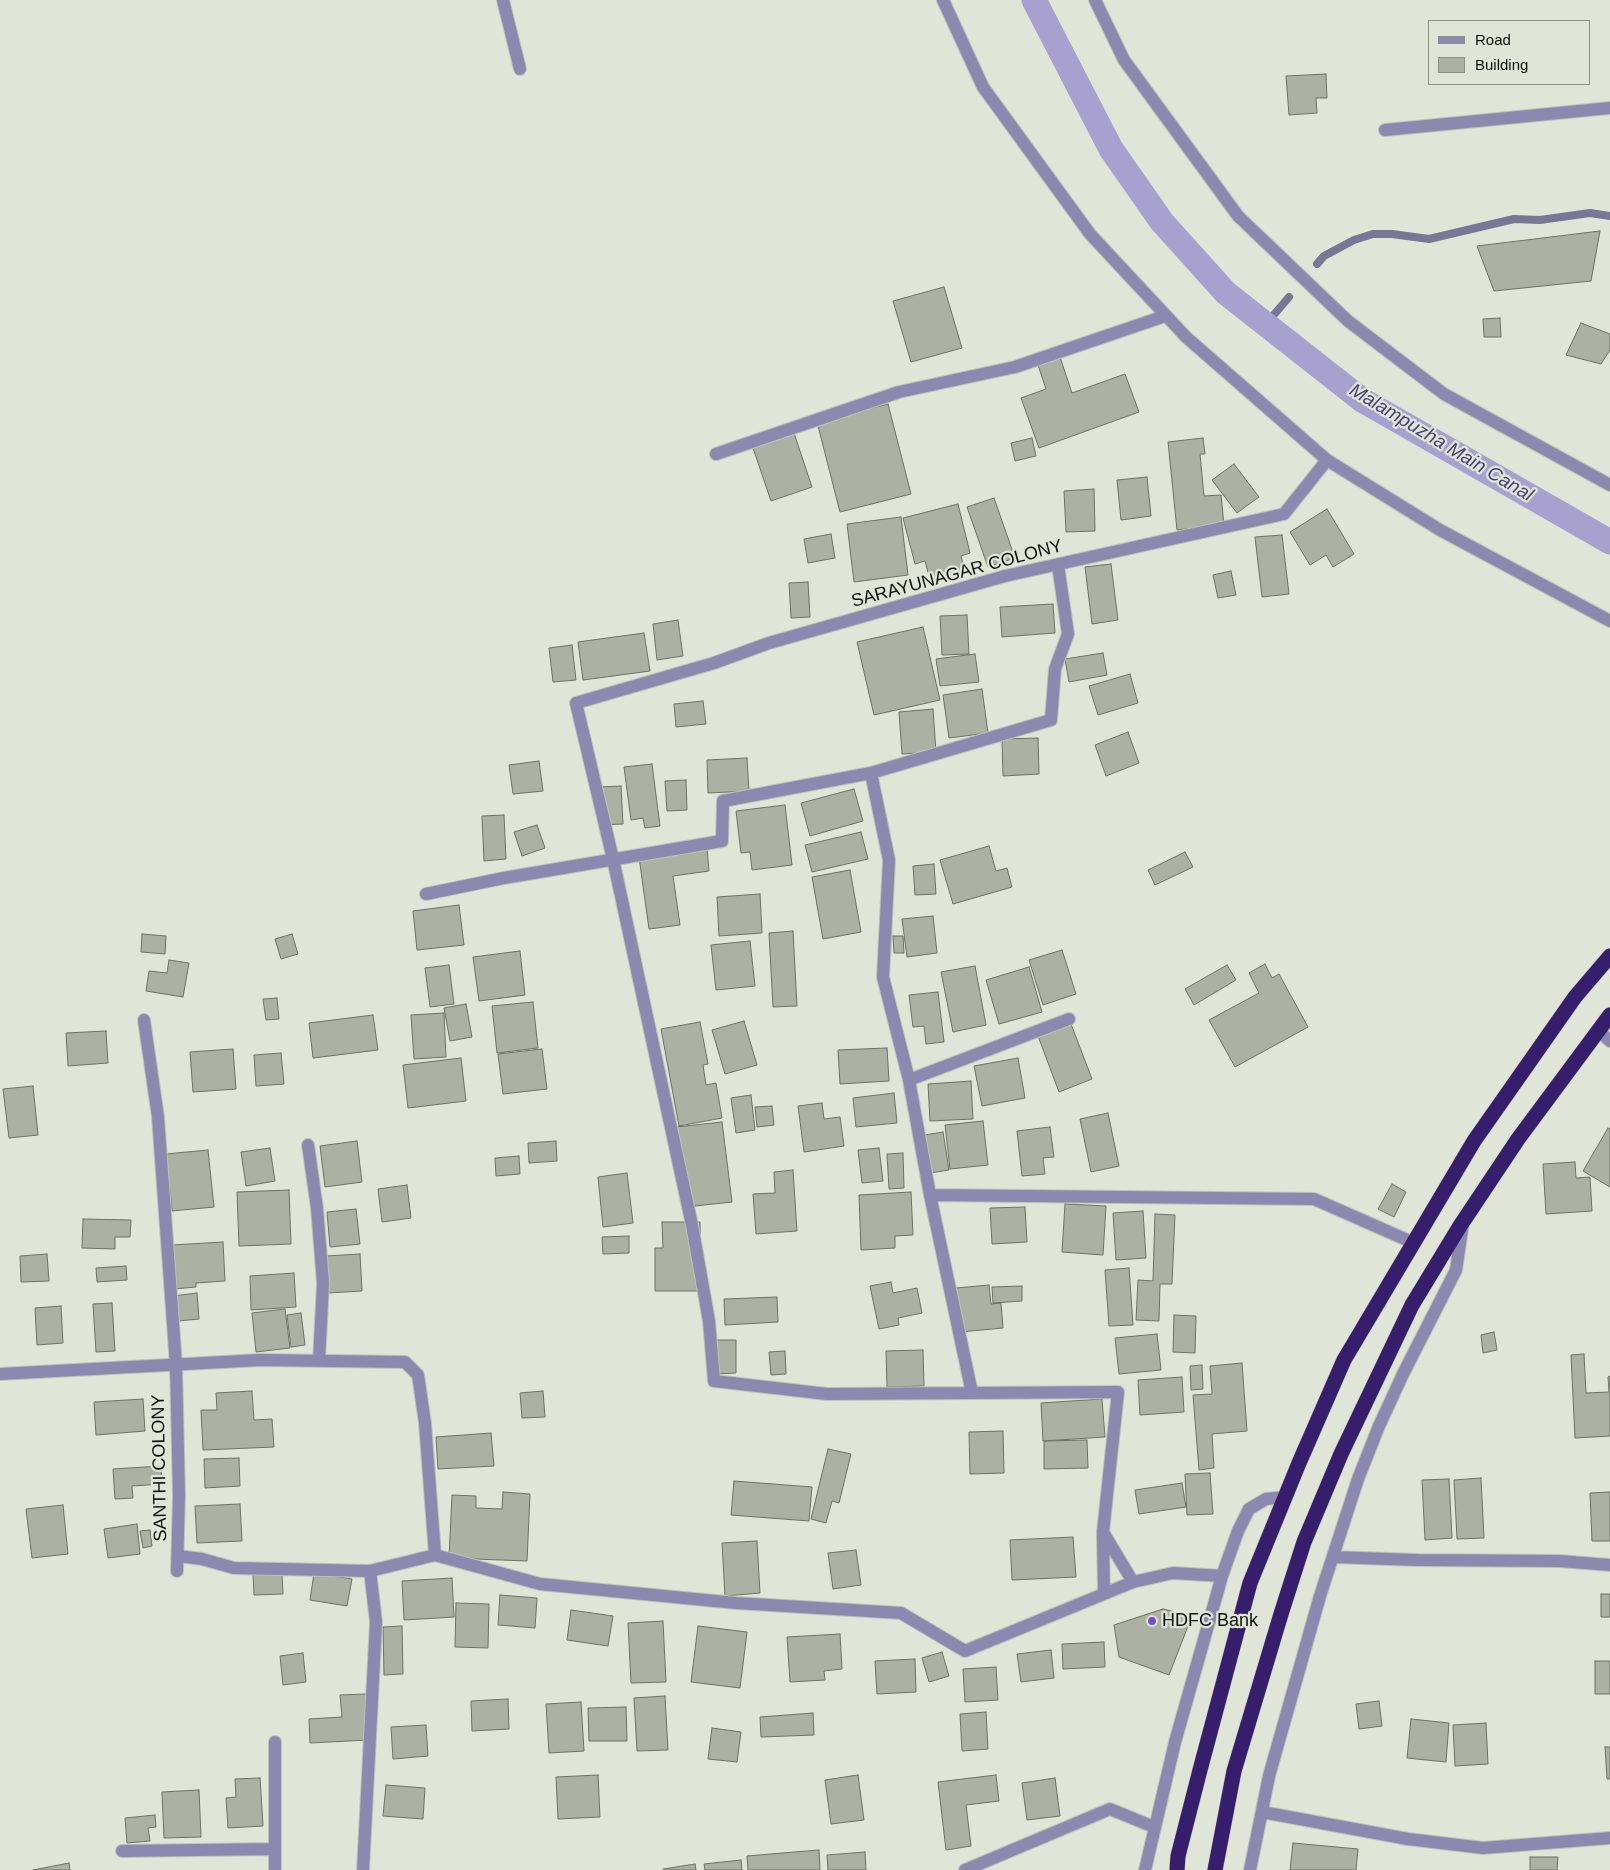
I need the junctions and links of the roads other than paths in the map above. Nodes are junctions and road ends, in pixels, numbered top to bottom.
1 (504, 0) edge
2 (943, 0) edge
3 (1094, 0) edge
4 (520, 69) dead end
5 (1610, 108) edge
6 (1385, 130) dead end
7 (1166, 316) junction
8 (716, 454) dead end
9 (1327, 460) junction
10 (1610, 485) edge
11 (1058, 564) junction
12 (1610, 621) edge
13 (871, 773) junction
14 (614, 859) junction
15 (426, 894) dead end
16 (1610, 956) edge
17 (1610, 1015) edge
18 (1068, 1019) dead end
19 (144, 1020) dead end
20 (1598, 1030) junction
21 (1610, 1041) edge
22 (910, 1080) junction
23 (308, 1145) dead end
24 (930, 1195) junction
25 (1463, 1221) junction
26 (1414, 1243) junction
27 (320, 1361) junction
28 (176, 1365) junction
29 (0, 1374) edge
30 (972, 1393) junction
31 (1285, 1497) junction
32 (1103, 1532) junction
33 (435, 1555) junction
34 (178, 1556) junction
35 (1333, 1557) junction
36 (1610, 1565) edge
37 (177, 1571) dead end
38 (370, 1571) junction
39 (1222, 1576) junction
40 (1133, 1582) junction
41 (1104, 1594) junction
42 (275, 1742) dead end
43 (1262, 1812) junction
44 (1154, 1827) junction
45 (1610, 1838) edge
46 (275, 1849) junction
47 (122, 1851) dead end
48 (275, 1870) edge
49 (363, 1870) edge
50 (965, 1870) edge
51 (1145, 1870) edge
52 (1176, 1870) edge
53 (1215, 1870) edge
54 (1250, 1870) edge

1 - 4 street
2 - 7 street
3 - 10 street
5 - 6 street
7 - 8 street
7 - 9 street
9 - 11 street, SARAYUNAGAR COLONY
9 - 12 street
11 - 13 street
11 - 14 street, SARAYUNAGAR COLONY
13 - 14 street
13 - 22 street
14 - 15 street
14 - 30 street
16 - 26 highway
17 - 20 highway
18 - 22 street
19 - 28 street, SANTHI COLONY
20 - 21 street
20 - 25 highway
22 - 24 street
23 - 27 street
24 - 26 street
24 - 30 street
25 - 35 street
25 - 53 highway
26 - 31 highway
27 - 28 street
27 - 33 street
28 - 29 street
28 - 34 street, SANTHI COLONY
30 - 32 street
31 - 39 street
31 - 52 highway
32 - 40 street
32 - 41 street
33 - 38 street
33 - 41 street
34 - 37 street, SANTHI COLONY
34 - 38 street
35 - 36 street
35 - 43 street
38 - 49 street
39 - 40 street
39 - 44 street
40 - 41 street
42 - 46 street
43 - 45 street
43 - 54 street
44 - 50 street
44 - 51 street
46 - 47 street
46 - 48 street

